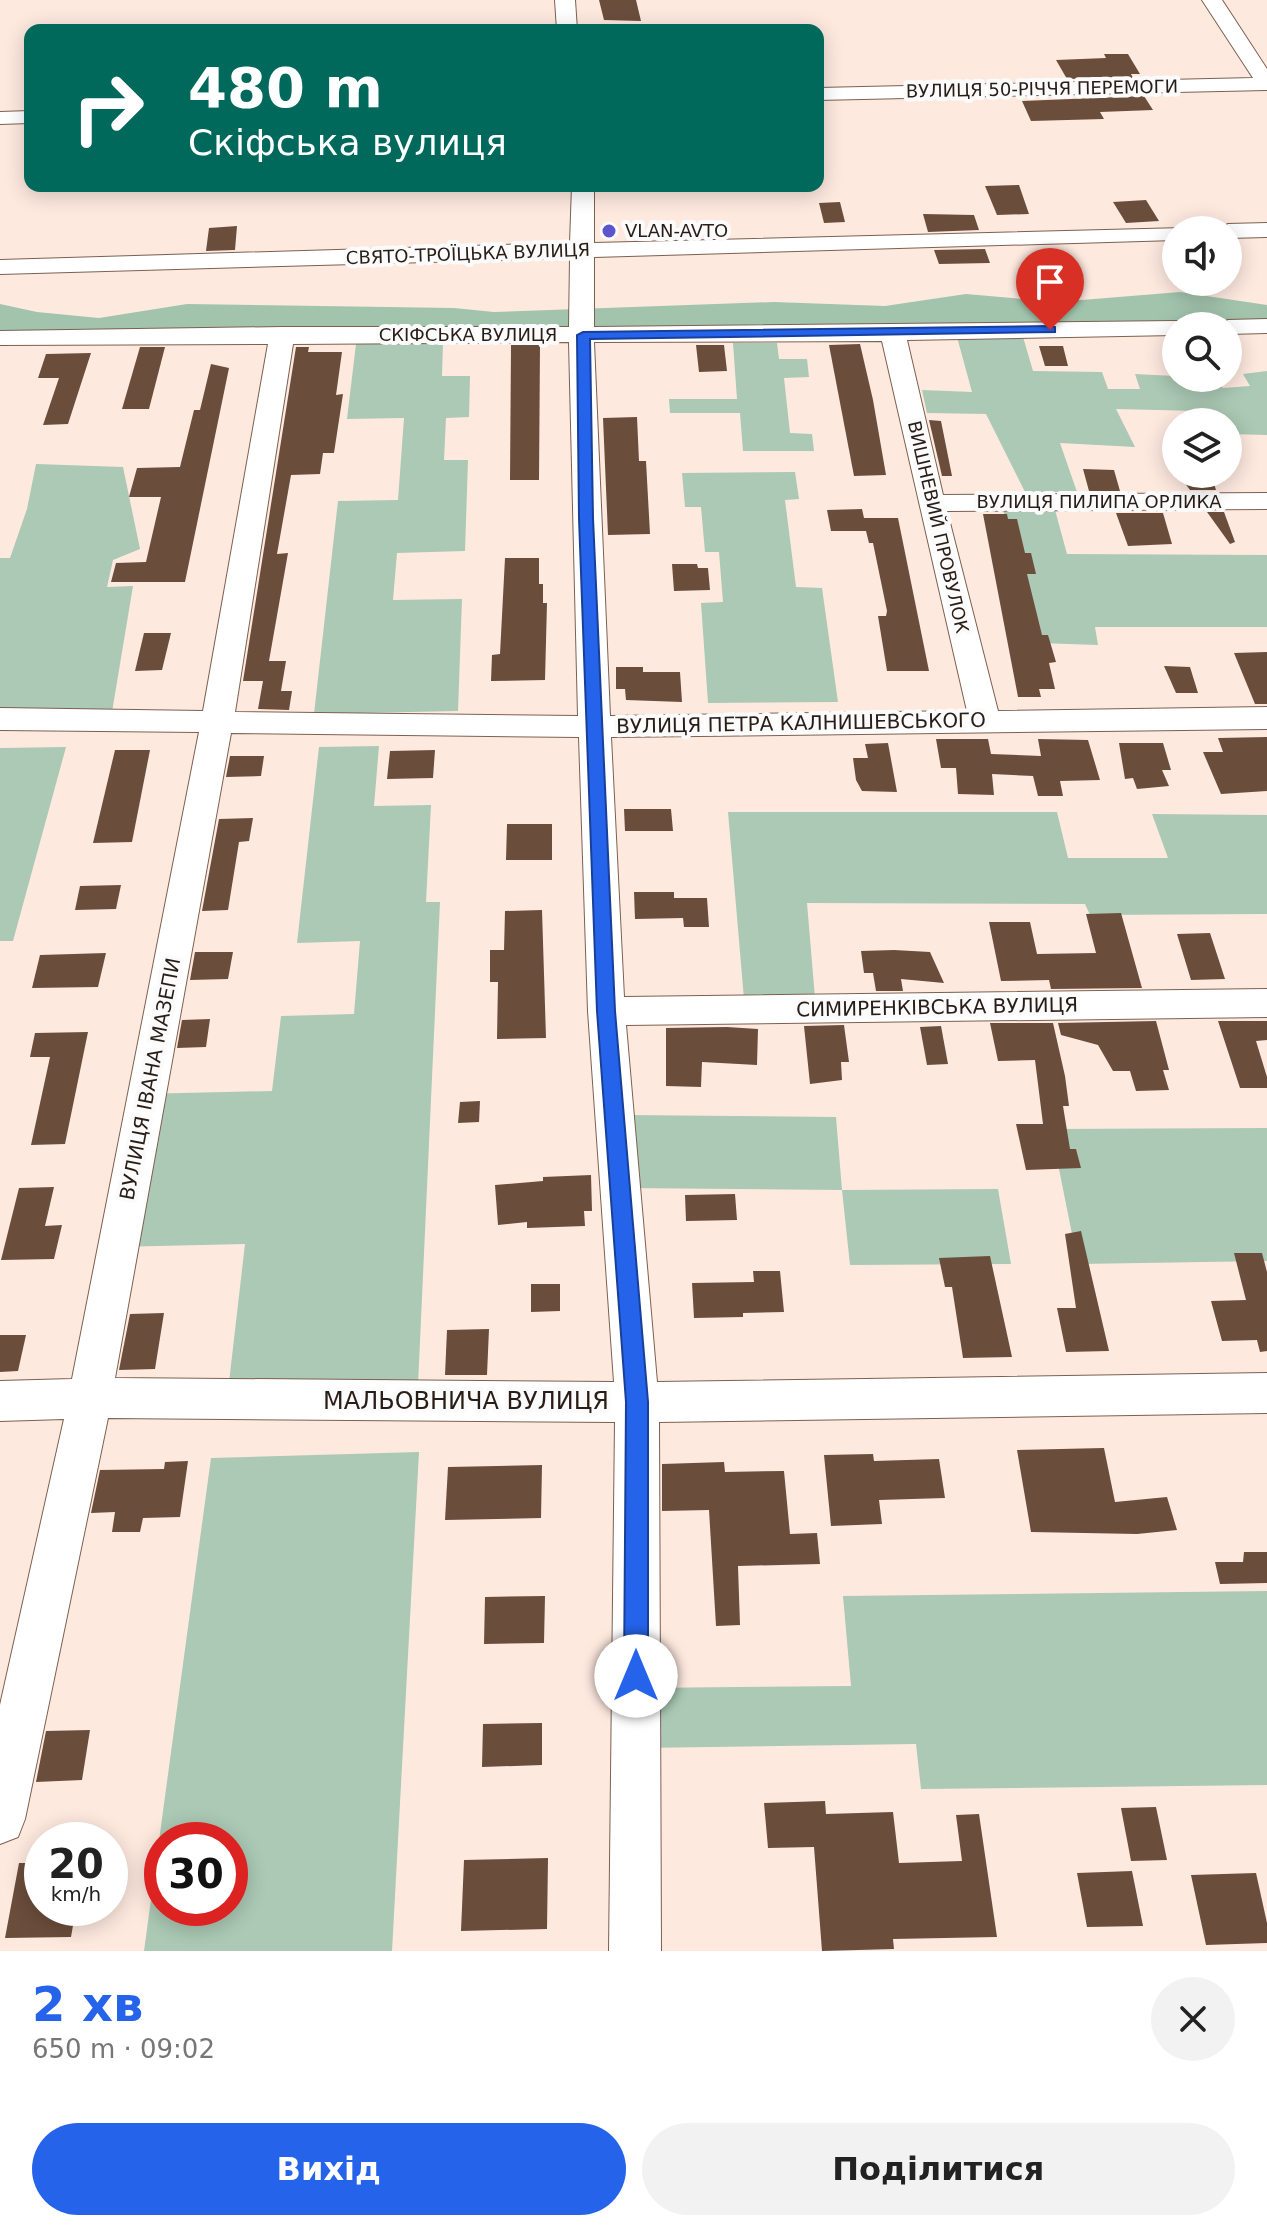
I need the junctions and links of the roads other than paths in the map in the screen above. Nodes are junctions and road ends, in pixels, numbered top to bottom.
1 (565, 0) edge
2 (1212, 0) edge
3 (567, 24) edge
4 (1267, 84) edge
5 (824, 94) edge
6 (24, 117) edge
7 (0, 118) edge
8 (583, 192) edge
9 (1267, 230) edge
10 (1242, 231) edge
11 (1162, 233) edge
12 (584, 251) junction
13 (0, 267) edge
14 (1267, 326) edge
15 (1242, 327) edge
16 (1162, 328) edge
17 (893, 333) junction
18 (282, 334) junction
19 (583, 335) junction
20 (0, 338) edge
21 (1267, 501) edge
22 (931, 503) junction
23 (1267, 718) edge
24 (0, 719) edge
25 (985, 720) junction
26 (217, 723) junction
27 (596, 727) junction
28 (1267, 1003) edge
29 (606, 1011) junction
30 (1267, 1393) edge
31 (90, 1398) junction
32 (0, 1401) edge
33 (637, 1402) junction
34 (0, 1819) edge
35 (635, 1951) edge

1 - 3 street
2 - 4 street
4 - 5 street, ВУЛИЦЯ 50-РІЧЧЯ ПЕРЕМОГИ
6 - 7 street
8 - 12 street
9 - 10 street
11 - 12 street, СВЯТО-ТРОЇЦЬКА ВУЛИЦЯ
12 - 13 street, СВЯТО-ТРОЇЦЬКА ВУЛИЦЯ
12 - 19 street
14 - 15 street
16 - 17 street, СКІФСЬКА ВУЛИЦЯ
17 - 19 street, СКІФСЬКА ВУЛИЦЯ
17 - 22 street, ВИШНЕВИЙ ПРОВУЛОК
18 - 19 street, СКІФСЬКА ВУЛИЦЯ
18 - 20 street, СКІФСЬКА ВУЛИЦЯ
18 - 26 street, ВУЛИЦЯ ІВАНА МАЗЕПИ
19 - 27 street
21 - 22 street, ВУЛИЦЯ ПИЛИПА ОРЛИКА
22 - 25 street, ВИШНЕВИЙ ПРОВУЛОК
23 - 25 street, ВУЛИЦЯ ПЕТРА КАЛНИШЕВСЬКОГО
24 - 26 street, ВУЛИЦЯ ПЕТРА КАЛНИШЕВСЬКОГО
25 - 27 street, ВУЛИЦЯ ПЕТРА КАЛНИШЕВСЬКОГО
26 - 27 street, ВУЛИЦЯ ПЕТРА КАЛНИШЕВСЬКОГО
26 - 31 street, ВУЛИЦЯ ІВАНА МАЗЕПИ
27 - 29 street
28 - 29 street, СИМИРЕНКІВСЬКА ВУЛИЦЯ
29 - 33 street
30 - 33 street, МАЛЬОВНИЧА ВУЛИЦЯ
31 - 32 street, МАЛЬОВНИЧА ВУЛИЦЯ
31 - 33 street, МАЛЬОВНИЧА ВУЛИЦЯ
31 - 34 street, ВУЛИЦЯ ІВАНА МАЗЕПИ
33 - 35 street

